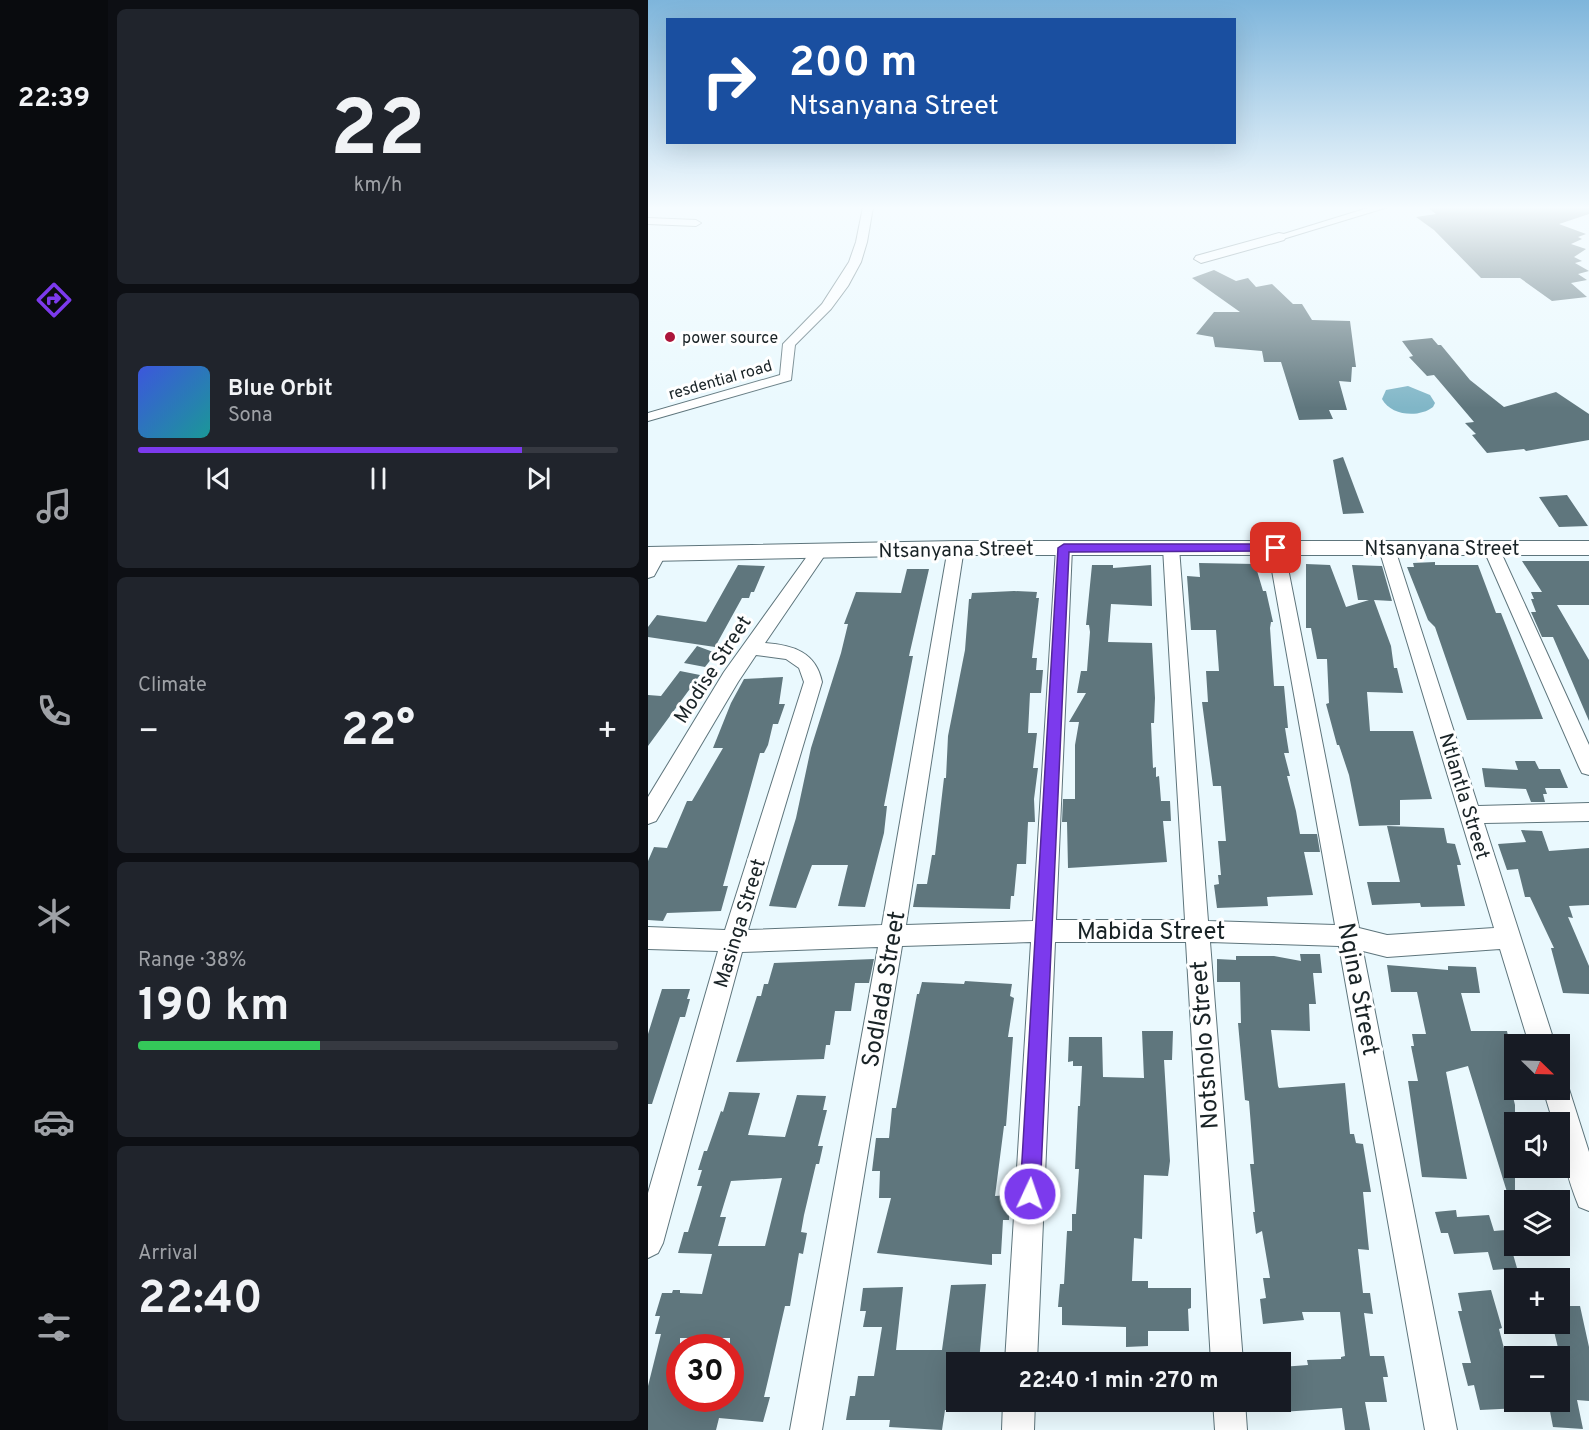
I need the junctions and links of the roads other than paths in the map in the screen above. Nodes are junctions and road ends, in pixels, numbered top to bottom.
1 (849, 274) edge
2 (648, 417) edge
3 (956, 548) junction
4 (1064, 548) junction
5 (1171, 548) junction
6 (1276, 548) junction
7 (1491, 548) junction
8 (1589, 548) edge
9 (1387, 549) junction
10 (819, 552) junction
11 (651, 560) edge
12 (751, 648) junction
13 (1589, 767) edge
14 (1589, 812) edge
15 (648, 815) edge
16 (1472, 815) junction
17 (1044, 931) junction
18 (1196, 931) junction
19 (892, 936) junction
20 (1349, 936) junction
21 (648, 938) edge
22 (1509, 938) junction
23 (733, 940) junction
24 (1539, 1034) edge
25 (1559, 1100) edge
26 (1589, 1197) edge
27 (648, 1243) edge
28 (1022, 1352) edge
29 (1226, 1352) edge
30 (1019, 1412) edge
31 (1230, 1412) edge
32 (806, 1430) edge
33 (1018, 1430) edge
34 (1231, 1430) edge
35 (1441, 1430) edge

1 - 2 street, resdential road
3 - 4 street, Ntsanyana Street
3 - 10 street, Ntsanyana Street
3 - 19 street, Sodlada Street
4 - 5 street, Ntsanyana Street
4 - 17 street
5 - 6 street, Ntsanyana Street
5 - 18 street, Notsholo Street
6 - 9 street, Ntsanyana Street
6 - 20 street, Nqina Street
7 - 8 street, Ntsanyana Street
7 - 9 street, Ntsanyana Street
7 - 13 street
9 - 16 street, Ntlantla Street
10 - 11 street, Ntsanyana Street
10 - 12 street, Modise Street
12 - 15 street, Modise Street
12 - 23 street, Masinga Street
14 - 16 street
16 - 22 street, Ntlantla Street
17 - 18 street, Mabida Street
17 - 19 street, Mabida Street
17 - 28 street
18 - 20 street, Mabida Street
18 - 29 street, Notsholo Street
19 - 23 street, Mabida Street
19 - 32 street, Sodlada Street
20 - 22 street, Mabida Street
20 - 35 street, Nqina Street
21 - 23 street, Mabida Street
22 - 24 street, Ntlantla Street
23 - 27 street, Masinga Street
25 - 26 street
30 - 33 street
31 - 34 street

